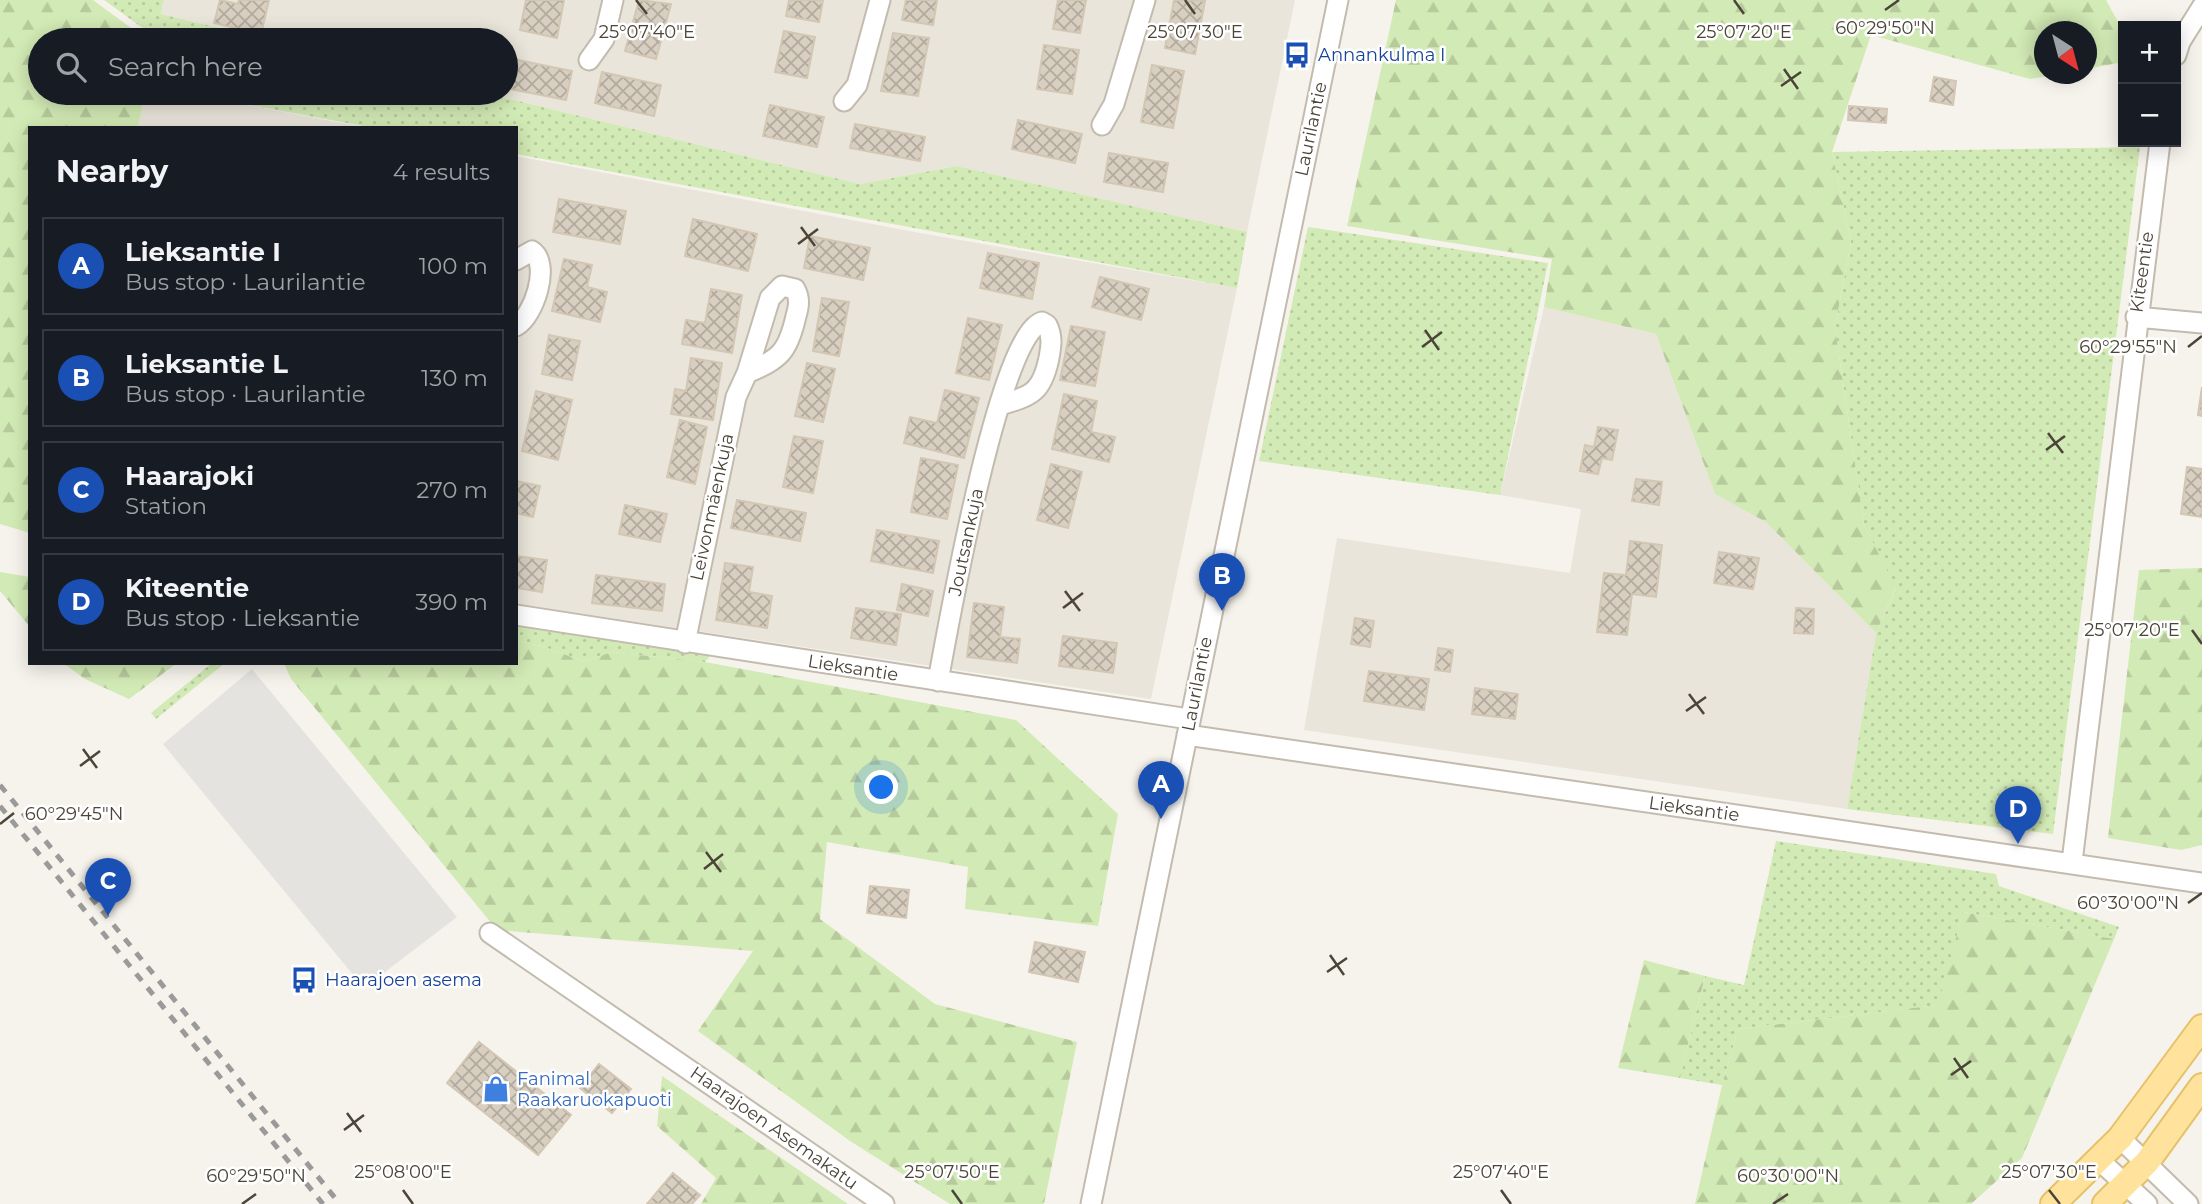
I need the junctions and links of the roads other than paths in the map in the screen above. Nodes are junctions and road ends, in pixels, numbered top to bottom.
1 (613, 0) edge
2 (880, 0) edge
3 (1144, 0) edge
4 (1338, 0) edge
5 (2202, 7) edge
6 (2181, 40) edge
7 (589, 60) dead end
8 (844, 100) dead end
9 (1102, 125) dead end
10 (2159, 147) edge
11 (518, 259) edge
12 (2136, 317) junction
13 (2202, 323) edge
14 (518, 324) edge
15 (747, 373) dead end
16 (1000, 405) dead end
17 (518, 615) edge
18 (685, 643) junction
19 (937, 681) junction
20 (1188, 727) junction
21 (2072, 862) junction
22 (2202, 883) edge
23 (489, 933) dead end
24 (2202, 1027) edge
25 (2202, 1086) edge
26 (2120, 1138) junction
27 (2100, 1161) junction
28 (2147, 1162) junction
29 (2124, 1186) junction
30 (884, 1204) edge
31 (1091, 1204) edge
32 (2053, 1204) edge
33 (2105, 1204) edge
34 (2147, 1204) edge
35 (2188, 1204) edge

1 - 7 street
2 - 8 street
3 - 9 street
4 - 20 street, Laurilantie
5 - 6 street
10 - 12 street, Kiteentie
11 - 14 street
12 - 13 street
12 - 21 street, Kiteentie
15 - 18 street, Leivonmäenkuja
16 - 19 street, Joutsankuja
17 - 18 street, Lieksantie
18 - 19 street, Lieksantie
19 - 20 street, Lieksantie
20 - 21 street, Lieksantie
20 - 31 street, Laurilantie
21 - 22 street, Lieksantie
23 - 30 street, Haarajoen Asemakatu
24 - 26 main road
25 - 28 main road
26 - 27 main road
26 - 28 street
27 - 29 street
27 - 32 main road
28 - 29 main road
28 - 35 street
29 - 33 main road
29 - 34 street

